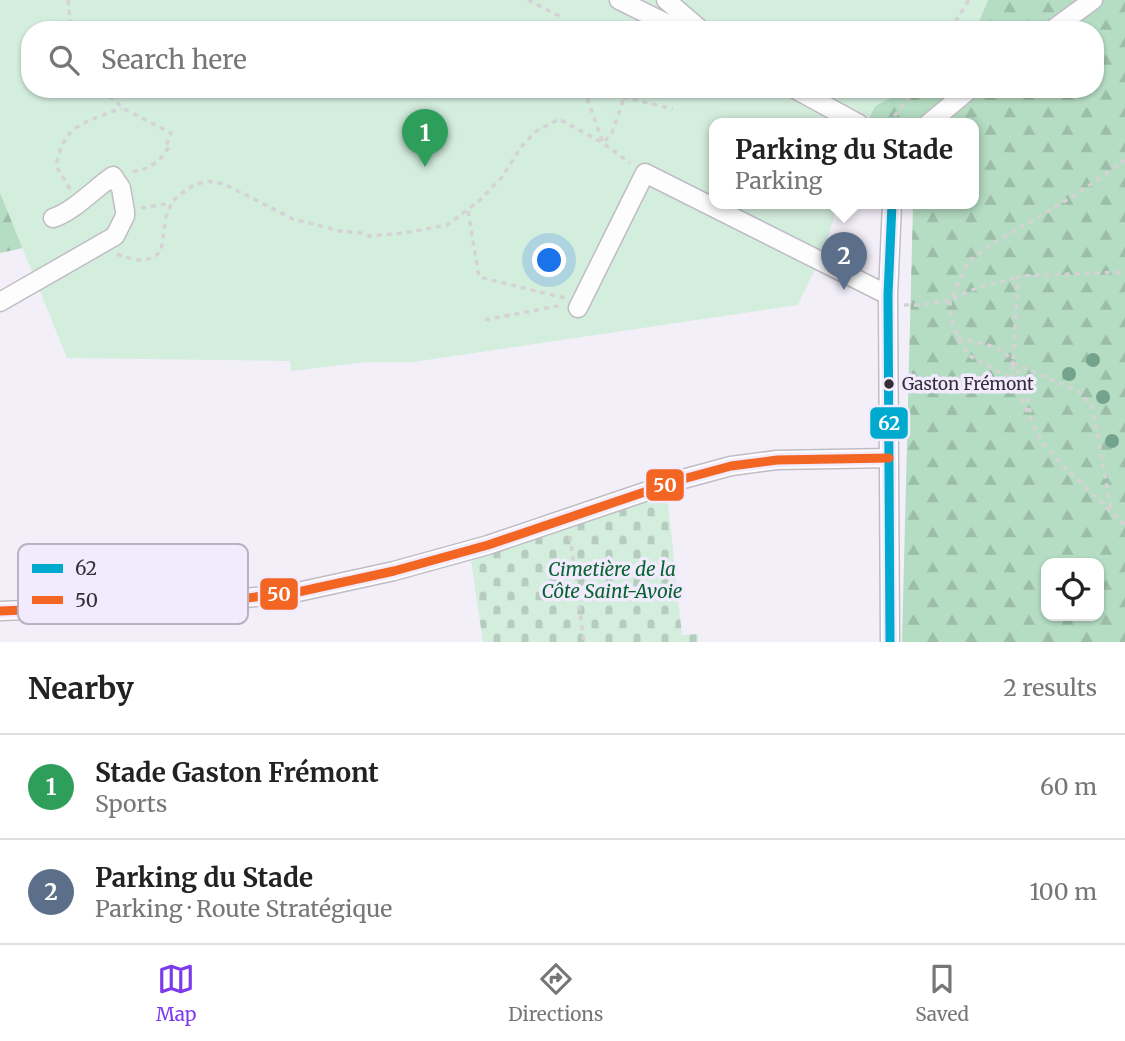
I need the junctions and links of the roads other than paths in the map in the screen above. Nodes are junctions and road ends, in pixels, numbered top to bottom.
1 (619, 0) edge
2 (666, 0) edge
3 (1093, 0) edge
4 (662, 21) edge
5 (690, 21) edge
6 (1064, 21) edge
7 (811, 98) edge
8 (959, 98) edge
9 (848, 118) edge
10 (935, 118) edge
11 (709, 205) edge
12 (717, 209) edge
13 (892, 209) edge
14 (53, 218) dead end
15 (888, 295) junction
16 (0, 302) edge
17 (579, 305) road end
18 (889, 458) junction
19 (248, 598) edge
20 (18, 610) edge
21 (0, 611) edge
22 (890, 642) edge

1 - 4 street
2 - 5 street
3 - 6 street
7 - 9 street
8 - 10 street
11 - 17 street
12 - 15 street
13 - 15 street
14 - 16 street
15 - 18 street
18 - 19 street
18 - 22 street
20 - 21 street

